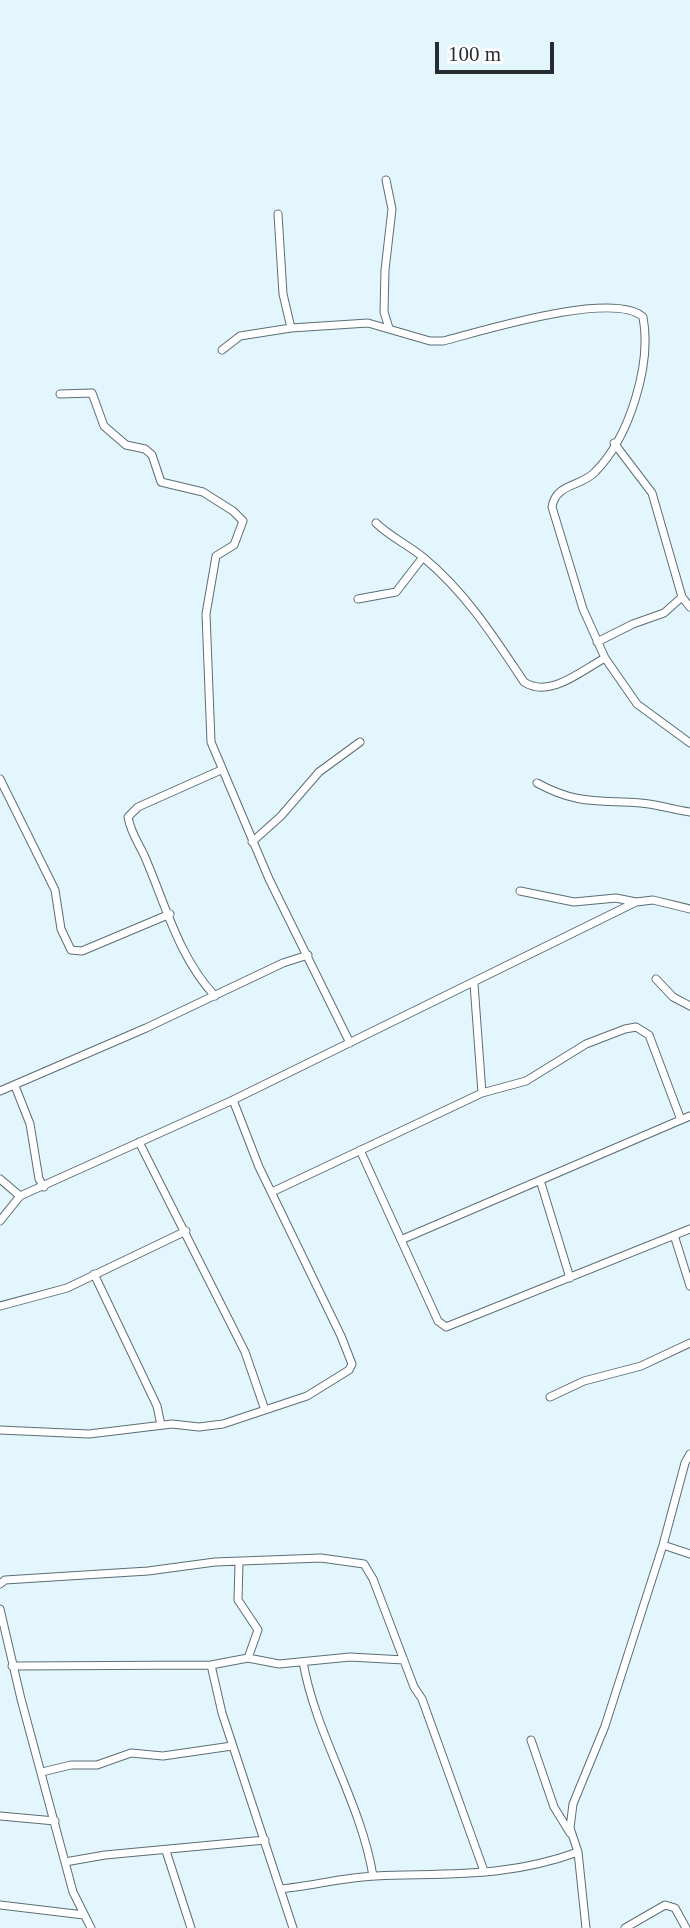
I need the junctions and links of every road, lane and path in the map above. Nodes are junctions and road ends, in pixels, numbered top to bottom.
1 (386, 180) dead end
2 (278, 214) dead end
3 (384, 313) junction
4 (368, 323) junction
5 (291, 328) junction
6 (389, 328) junction
7 (222, 350) dead end
8 (60, 394) dead end
9 (614, 443) junction
10 (376, 523) dead end
11 (423, 557) junction
12 (682, 597) junction
13 (358, 599) dead end
14 (690, 607) edge
15 (597, 642) junction
16 (604, 657) junction
17 (360, 742) dead end
18 (690, 743) edge
19 (221, 769) junction
20 (0, 779) edge
21 (537, 783) dead end
22 (690, 812) edge
23 (252, 842) junction
24 (520, 891) dead end
25 (636, 902) junction
26 (690, 909) edge
27 (170, 914) junction
28 (308, 955) junction
29 (656, 979) dead end
30 (474, 984) junction
31 (215, 996) junction
32 (690, 1006) edge
33 (351, 1042) junction
34 (15, 1086) junction
35 (0, 1091) edge
36 (482, 1093) junction
37 (233, 1100) junction
38 (690, 1116) edge
39 (681, 1119) junction
40 (139, 1142) junction
41 (360, 1150) junction
42 (0, 1180) edge
43 (540, 1180) junction
44 (44, 1187) junction
45 (272, 1192) junction
46 (20, 1196) junction
47 (0, 1221) edge
48 (690, 1229) edge
49 (186, 1231) junction
50 (674, 1235) junction
51 (403, 1239) junction
52 (94, 1274) junction
53 (570, 1278) junction
54 (690, 1286) edge
55 (0, 1306) edge
56 (690, 1343) edge
57 (550, 1398) dead end
58 (265, 1410) junction
59 (161, 1425) junction
60 (0, 1430) edge
61 (690, 1454) edge
62 (663, 1545) junction
63 (690, 1554) edge
64 (239, 1563) junction
65 (0, 1584) edge
66 (0, 1609) edge
67 (248, 1658) junction
68 (404, 1660) junction
69 (303, 1662) junction
70 (211, 1665) junction
71 (12, 1666) junction
72 (531, 1740) dead end
73 (232, 1746) junction
74 (42, 1772) junction
75 (0, 1816) edge
76 (55, 1821) junction
77 (571, 1833) junction
78 (265, 1840) junction
79 (166, 1851) junction
80 (578, 1852) junction
81 (65, 1862) junction
82 (484, 1871) junction
83 (373, 1876) junction
84 (280, 1889) junction
85 (0, 1905) edge
86 (84, 1915) junction
87 (90, 1928) edge
88 (191, 1928) edge
89 (293, 1928) edge
90 (586, 1928) edge
91 (625, 1928) edge
92 (686, 1928) edge

1 - 3 street
2 - 5 street
3 - 4 street
3 - 6 street
4 - 5 street
4 - 6 street
5 - 7 street
6 - 9 street
8 - 19 street
9 - 12 street
9 - 15 street
10 - 11 street
11 - 13 street
11 - 16 street
12 - 14 street
12 - 15 street
15 - 16 street
16 - 18 street
17 - 23 street
19 - 23 street
19 - 27 street
20 - 27 street
21 - 22 street
23 - 28 street
24 - 25 street
25 - 26 street
25 - 30 street
27 - 31 street
28 - 31 street
28 - 33 street
29 - 32 street
30 - 33 street
30 - 36 street
31 - 34 street
33 - 37 street
34 - 35 street
34 - 44 street
36 - 39 street
36 - 41 street
37 - 40 street
37 - 45 street
38 - 39 street
39 - 43 street
40 - 44 street
40 - 49 street
41 - 45 street
41 - 51 street
42 - 46 street
43 - 51 street
43 - 53 street
44 - 46 street
45 - 58 street
46 - 47 street
48 - 50 street
49 - 52 street
49 - 58 street
50 - 53 street
50 - 54 street
51 - 53 street
52 - 55 street
52 - 59 street
56 - 57 street
58 - 59 street
59 - 60 street
61 - 62 street
62 - 63 street
62 - 77 street
64 - 65 street
64 - 67 street
64 - 68 street
66 - 71 street
67 - 69 street
67 - 70 street
68 - 69 street
68 - 82 street
69 - 83 street
70 - 71 street
70 - 73 street
71 - 74 street
72 - 77 street
73 - 74 street
73 - 78 street
74 - 76 street
75 - 76 street
76 - 81 street
77 - 80 street
78 - 79 street
78 - 84 street
79 - 81 street
79 - 88 street
80 - 82 street
80 - 90 street
81 - 86 street
82 - 83 street
83 - 84 street
84 - 89 street
85 - 86 street
86 - 87 street
91 - 92 street

